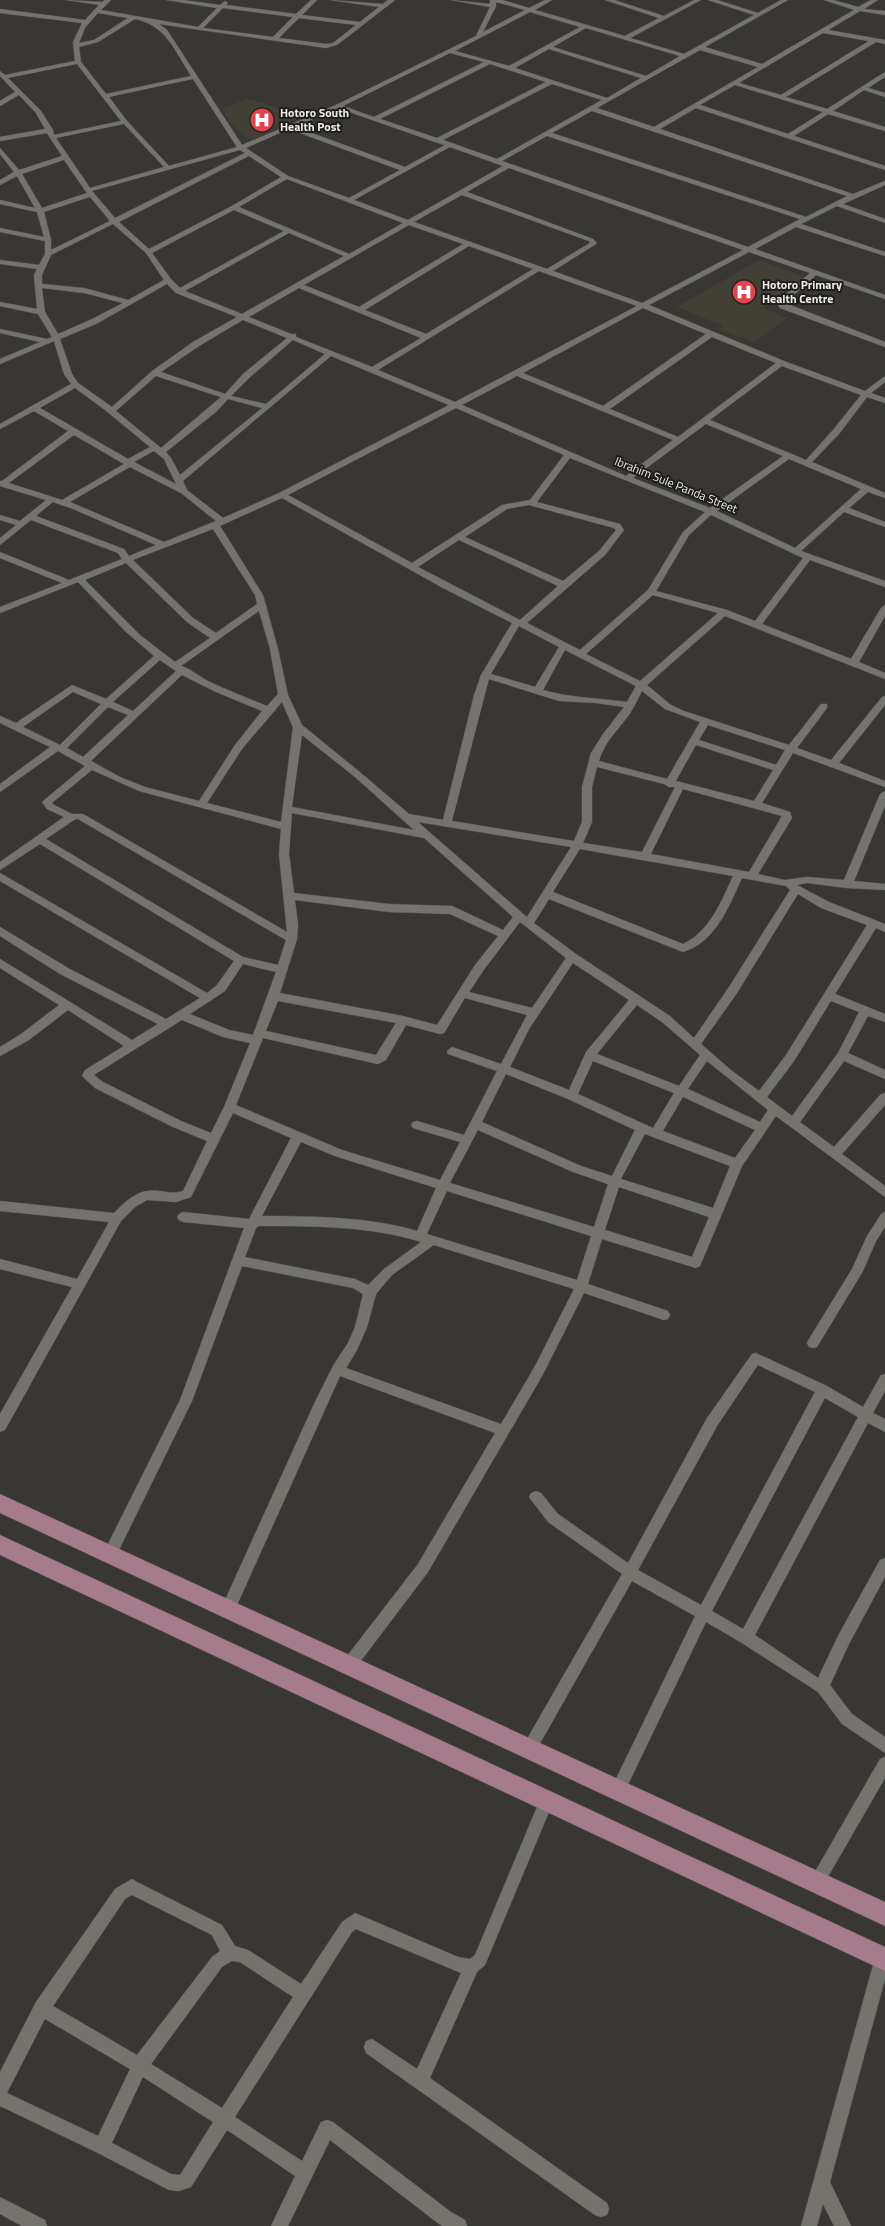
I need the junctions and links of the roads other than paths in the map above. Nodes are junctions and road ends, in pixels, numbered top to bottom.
1 (69, 0) edge
2 (169, 0) edge
3 (228, 0) edge
4 (314, 0) edge
5 (333, 0) edge
6 (392, 0) edge
7 (454, 0) edge
8 (548, 0) edge
9 (608, 0) edge
10 (698, 0) edge
11 (711, 0) edge
12 (785, 0) edge
13 (827, 0) edge
14 (875, 0) edge
15 (106, 2) edge
16 (494, 2) edge
17 (384, 6) junction
18 (222, 7) junction
19 (529, 10) junction
20 (861, 10) junction
21 (0, 11) edge
22 (96, 11) junction
23 (885, 13) edge
24 (760, 14) junction
25 (297, 16) junction
26 (133, 18) junction
27 (664, 18) junction
28 (150, 21) junction
29 (86, 22) junction
30 (360, 24) junction
31 (586, 26) junction
32 (199, 29) junction
33 (822, 31) junction
34 (478, 37) junction
35 (275, 38) junction
36 (626, 38) junction
37 (875, 40) junction
38 (885, 42) edge
39 (76, 46) junction
40 (548, 47) junction
41 (700, 48) junction
42 (450, 51) junction
43 (685, 56) junction
44 (78, 62) junction
45 (489, 62) junction
46 (762, 66) junction
47 (510, 68) junction
48 (885, 74) edge
49 (2, 75) edge
50 (195, 77) junction
51 (647, 78) junction
52 (550, 82) junction
53 (734, 83) junction
54 (863, 88) junction
55 (19, 92) junction
56 (885, 95) edge
57 (105, 96) junction
58 (782, 96) junction
59 (608, 100) junction
60 (0, 104) edge
61 (338, 106) junction
62 (696, 106) junction
63 (593, 109) junction
64 (826, 111) junction
65 (374, 119) junction
66 (125, 122) junction
67 (289, 127) junction
68 (656, 129) junction
69 (885, 129) edge
70 (51, 134) junction
71 (548, 134) junction
72 (790, 136) junction
73 (0, 139) edge
74 (437, 141) junction
75 (450, 145) junction
76 (241, 148) junction
77 (0, 150) edge
78 (249, 154) junction
79 (66, 157) junction
80 (498, 162) junction
81 (509, 165) junction
82 (167, 167) junction
83 (885, 168) edge
84 (405, 169) junction
85 (18, 173) junction
86 (286, 177) junction
87 (0, 183) edge
88 (885, 183) edge
89 (874, 188) junction
90 (885, 191) edge
91 (90, 192) junction
92 (461, 192) junction
93 (853, 196) junction
94 (348, 201) junction
95 (0, 202) edge
96 (837, 204) junction
97 (234, 207) junction
98 (40, 211) junction
99 (806, 220) junction
100 (114, 221) junction
101 (885, 221) edge
102 (407, 222) junction
103 (797, 225) junction
104 (0, 230) edge
105 (288, 230) junction
106 (48, 240) junction
107 (468, 244) junction
108 (751, 249) junction
109 (148, 252) junction
110 (48, 254) junction
111 (885, 254) edge
112 (349, 256) junction
113 (0, 262) edge
114 (40, 267) junction
115 (538, 269) junction
116 (547, 272) junction
117 (814, 273) junction
118 (168, 281) junction
119 (298, 285) junction
120 (38, 286) junction
121 (179, 291) junction
122 (885, 297) edge
123 (128, 302) junction
124 (0, 304) edge
125 (644, 306) junction
126 (359, 310) junction
127 (41, 312) junction
128 (242, 316) junction
129 (0, 331) edge
130 (711, 334) junction
131 (293, 336) junction
132 (426, 337) junction
133 (53, 341) junction
134 (885, 345) edge
135 (330, 353) junction
136 (0, 362) edge
137 (781, 363) junction
138 (373, 370) junction
139 (155, 373) junction
140 (517, 373) junction
141 (885, 378) edge
142 (75, 384) junction
143 (866, 394) junction
144 (227, 398) junction
145 (885, 401) edge
146 (456, 405) junction
147 (268, 407) junction
148 (36, 408) junction
149 (604, 409) junction
150 (112, 411) junction
151 (706, 421) junction
152 (0, 427) edge
153 (75, 430) junction
154 (680, 440) junction
155 (158, 449) junction
156 (569, 454) junction
157 (788, 456) junction
158 (130, 463) junction
159 (806, 464) junction
160 (627, 479) junction
161 (178, 481) junction
162 (1, 483) edge
163 (866, 489) junction
164 (184, 491) junction
165 (883, 493) edge
166 (282, 495) junction
167 (52, 499) junction
168 (63, 503) junction
169 (531, 503) junction
170 (843, 509) junction
171 (710, 511) junction
172 (30, 517) junction
173 (0, 518) edge
174 (21, 524) junction
175 (218, 524) junction
176 (885, 525) edge
177 (459, 537) junction
178 (0, 542) edge
179 (163, 545) junction
180 (796, 551) junction
181 (0, 555) edge
182 (808, 557) junction
183 (127, 559) junction
184 (412, 568) junction
185 (73, 580) junction
186 (885, 584) edge
187 (564, 585) junction
188 (650, 592) junction
189 (261, 605) junction
190 (885, 608) edge
191 (0, 610) edge
192 (724, 612) junction
193 (519, 623) junction
194 (757, 624) junction
195 (215, 637) junction
196 (564, 645) junction
197 (582, 654) junction
198 (160, 655) junction
199 (854, 663) junction
200 (179, 667) junction
201 (486, 675) junction
202 (885, 676) edge
203 (641, 684) junction
204 (537, 692) junction
205 (283, 695) junction
206 (885, 698) edge
207 (106, 704) junction
208 (630, 705) junction
209 (824, 706) dead end
210 (268, 710) junction
211 (133, 714) junction
212 (0, 719) edge
213 (706, 722) junction
214 (17, 727) junction
215 (298, 727) junction
216 (694, 741) junction
217 (59, 748) junction
218 (791, 749) junction
219 (594, 763) junction
220 (88, 764) junction
221 (833, 764) junction
222 (778, 769) junction
223 (669, 784) junction
224 (885, 784) edge
225 (680, 786) junction
226 (0, 789) edge
227 (885, 794) edge
228 (202, 804) junction
229 (756, 805) junction
230 (287, 808) junction
231 (71, 817) junction
232 (406, 817) junction
233 (447, 823) junction
234 (286, 827) junction
235 (426, 835) junction
236 (39, 839) junction
237 (577, 845) junction
238 (645, 856) junction
239 (0, 868) edge
240 (739, 874) junction
241 (0, 876) edge
242 (752, 876) junction
243 (785, 883) junction
244 (847, 885) junction
245 (885, 887) edge
246 (796, 889) junction
247 (547, 894) junction
248 (290, 896) junction
249 (519, 916) junction
250 (528, 924) junction
251 (873, 924) junction
252 (885, 928) edge
253 (0, 930) edge
254 (504, 935) junction
255 (292, 938) junction
256 (572, 957) junction
257 (240, 960) junction
258 (0, 963) edge
259 (282, 970) junction
260 (463, 994) junction
261 (274, 996) junction
262 (830, 996) junction
263 (208, 998) junction
264 (635, 1000) junction
265 (67, 1005) junction
266 (866, 1011) junction
267 (534, 1013) junction
268 (181, 1015) junction
269 (885, 1018) edge
270 (403, 1020) junction
271 (166, 1024) junction
272 (257, 1037) junction
273 (695, 1045) junction
274 (133, 1046) junction
275 (452, 1051) dead end
276 (0, 1052) edge
277 (706, 1054) junction
278 (842, 1054) junction
279 (590, 1055) junction
280 (504, 1069) junction
281 (885, 1075) edge
282 (681, 1091) junction
283 (572, 1096) junction
284 (885, 1097) edge
285 (760, 1098) junction
286 (230, 1106) junction
287 (775, 1109) junction
288 (793, 1123) junction
289 (475, 1124) junction
290 (417, 1125) dead end
291 (642, 1128) junction
292 (762, 1128) junction
293 (656, 1133) junction
294 (298, 1136) junction
295 (214, 1139) junction
296 (466, 1140) junction
297 (835, 1154) junction
298 (737, 1164) junction
299 (615, 1180) junction
300 (443, 1186) junction
301 (885, 1192) edge
302 (0, 1206) edge
303 (716, 1214) junction
304 (182, 1217) dead end
305 (117, 1218) junction
306 (885, 1218) edge
307 (252, 1224) junction
308 (598, 1233) junction
309 (426, 1239) junction
310 (239, 1262) junction
311 (0, 1264) edge
312 (78, 1284) junction
313 (581, 1287) junction
314 (370, 1292) junction
315 (664, 1315) dead end
316 (814, 1343) dead end
317 (337, 1370) junction
318 (885, 1380) edge
319 (823, 1390) junction
320 (866, 1415) junction
321 (0, 1426) edge
322 (885, 1426) edge
323 (504, 1431) junction
324 (536, 1497) dead end
325 (0, 1503) edge
326 (0, 1544) edge
327 (110, 1554) junction
328 (885, 1564) edge
329 (630, 1572) junction
330 (228, 1609) junction
331 (704, 1613) junction
332 (747, 1638) junction
333 (349, 1665) junction
334 (821, 1685) junction
335 (885, 1746) edge
336 (529, 1749) junction
337 (885, 1764) edge
338 (618, 1790) junction
339 (547, 1800) junction
340 (816, 1882) junction
341 (885, 1914) edge
342 (230, 1953) junction
343 (884, 1958) edge
344 (472, 1967) junction
345 (304, 1995) junction
346 (42, 2008) junction
347 (372, 2047) dead end
348 (140, 2065) junction
349 (420, 2081) junction
350 (0, 2090) edge
351 (0, 2098) edge
352 (225, 2117) junction
353 (102, 2146) junction
354 (305, 2172) junction
355 (821, 2182) junction
356 (0, 2205) edge
357 (601, 2209) dead end
358 (39, 2226) edge
359 (279, 2226) edge
360 (459, 2226) edge
361 (809, 2226) edge
362 (843, 2226) edge

1 - 15 street
2 - 18 street
3 - 18 street
4 - 25 street
5 - 17 street
6 - 17 street
7 - 16 street
8 - 19 street
9 - 27 street
10 - 27 street
11 - 24 street
12 - 24 street
13 - 20 street
14 - 20 street
15 - 22 street
16 - 19 street
16 - 34 street
17 - 30 street
18 - 25 street
18 - 32 street
19 - 31 street
19 - 34 street
20 - 23 street
20 - 33 street
21 - 29 street
22 - 26 street
22 - 29 street
24 - 41 street
25 - 30 street
25 - 35 street
26 - 28 street
26 - 39 street
27 - 36 street
28 - 32 street
28 - 50 street
29 - 39 street
30 - 35 street
31 - 36 street
31 - 40 street
32 - 35 street
33 - 37 street
33 - 46 street
34 - 42 street
36 - 43 street
37 - 38 street
37 - 58 street
39 - 44 street
40 - 47 street
40 - 51 street
41 - 43 street
41 - 46 street
42 - 45 street
42 - 61 street
43 - 51 street
44 - 49 street
44 - 57 street
45 - 47 street
45 - 65 street
46 - 53 street
47 - 52 street
48 - 54 street
49 - 55 street
50 - 57 street
50 - 76 street
51 - 59 street
52 - 59 street
52 - 74 street
53 - 58 street
53 - 62 street
54 - 56 street
54 - 64 street
55 - 60 street
55 - 70 street
57 - 66 street
58 - 64 street
59 - 63 street
61 - 65 street
61 - 67 street
62 - 68 street
62 - 72 street
63 - 68 street
63 - 71 street
64 - 69 street
64 - 72 street
65 - 74 street
66 - 70 street
66 - 82 street
67 - 76 street
67 - 84 street
68 - 93 street
70 - 73 street
70 - 79 street
71 - 80 street
71 - 99 street
72 - 83 street
74 - 75 street
75 - 80 street
75 - 84 street
76 - 78 street
76 - 82 street
77 - 85 street
78 - 86 street
78 - 100 street
79 - 85 street
79 - 91 street
80 - 81 street
81 - 92 street
81 - 108 street
82 - 91 street
84 - 94 street
85 - 87 street
85 - 98 street
86 - 94 street
86 - 97 street
88 - 89 street
89 - 90 street
89 - 93 street
91 - 98 street
91 - 100 street
92 - 102 street
92 - 116 street
93 - 96 street
94 - 102 street
95 - 98 street
96 - 99 street
96 - 101 street
97 - 105 street
97 - 109 street
98 - 106 street
99 - 103 street
100 - 109 street
100 - 110 street
102 - 107 street
102 - 112 street
103 - 108 street
103 - 111 street
104 - 106 street
105 - 112 street
105 - 121 street
106 - 110 street
107 - 115 street
107 - 126 street
108 - 117 street
108 - 125 street
109 - 118 street
110 - 114 street
112 - 119 street
113 - 114 street
114 - 120 street
115 - 116 street
115 - 132 street
116 - 125 street
117 - 122 street
117 - 134 street
118 - 121 street
118 - 123 street
119 - 126 street
119 - 128 street
120 - 123 street
120 - 127 street
121 - 128 street, Ibrahim Sule Panda Street
123 - 133 street
124 - 127 street
125 - 130 street
125 - 140 street
126 - 132 street
127 - 133 street
128 - 131 street, Ibrahim Sule Panda Street
128 - 139 street
129 - 133 street
130 - 137 street
130 - 149 street
131 - 135 street, Ibrahim Sule Panda Street
131 - 144 street
132 - 138 street
133 - 136 street
133 - 142 street
135 - 138 street, Ibrahim Sule Panda Street
135 - 147 street
137 - 143 street
137 - 151 street
138 - 146 street, Ibrahim Sule Panda Street
139 - 144 street
139 - 150 street
140 - 146 street
140 - 149 street
141 - 143 street
142 - 148 street
142 - 150 street
143 - 145 street
143 - 159 street
144 - 147 street
144 - 155 street
146 - 156 street, Ibrahim Sule Panda Street
146 - 166 street
147 - 161 street
148 - 152 street
148 - 153 street
149 - 154 street
150 - 155 street
151 - 154 street
151 - 157 street
153 - 158 street
153 - 162 street
154 - 160 street
155 - 158 street
155 - 161 street
156 - 160 street, Ibrahim Sule Panda Street
156 - 169 street
157 - 159 street
157 - 171 street
158 - 164 street
158 - 168 street
159 - 163 street
160 - 171 street, Ibrahim Sule Panda Street
161 - 164 street
162 - 167 street
163 - 165 street
163 - 170 street
164 - 175 street
166 - 175 street
166 - 184 street
167 - 168 street
167 - 172 street
168 - 179 street
169 - 177 street
169 - 187 street
170 - 176 street
170 - 180 street
171 - 180 street, Ibrahim Sule Panda Street
171 - 188 street
172 - 174 street
172 - 183 street
173 - 174 street
174 - 178 street
175 - 179 street
175 - 189 street
177 - 184 street
177 - 187 street
179 - 183 street
180 - 182 street, Ibrahim Sule Panda Street
181 - 185 street
182 - 186 street, Ibrahim Sule Panda Street
182 - 194 street
183 - 185 street
183 - 195 street
184 - 193 street
185 - 191 street
185 - 198 street
187 - 193 street
188 - 192 street
188 - 197 street
189 - 195 street
189 - 205 street
190 - 199 street
192 - 194 street
192 - 203 street
193 - 196 street
193 - 201 street
194 - 199 street
195 - 200 street
196 - 197 street
196 - 204 street
197 - 203 street
198 - 200 street
198 - 207 street
199 - 202 street
200 - 210 street
200 - 211 street
201 - 204 street
201 - 233 street
203 - 208 street
203 - 213 street
204 - 208 street
205 - 210 street
205 - 215 street
206 - 221 street
207 - 211 street
207 - 214 street
207 - 217 street
208 - 219 street
209 - 218 street
210 - 228 street
211 - 220 street
212 - 214 street
213 - 216 street
213 - 218 street
214 - 217 street
215 - 230 street
215 - 232 street
216 - 222 street
216 - 223 street
217 - 220 street
217 - 226 street
218 - 221 street
218 - 222 street
219 - 223 street
219 - 237 street
220 - 228 street
220 - 231 street
221 - 224 street
222 - 229 street
223 - 225 street
225 - 229 street
225 - 238 street
227 - 244 street
228 - 234 street
229 - 242 street
230 - 234 street
230 - 235 street
231 - 236 street
231 - 255 street
232 - 233 street
232 - 235 street
233 - 237 street
234 - 248 street
235 - 249 street
236 - 239 street
236 - 257 street
237 - 238 street
237 - 247 street
238 - 240 street
240 - 242 street
240 - 247 street
241 - 263 street
242 - 243 street
243 - 244 street
243 - 246 street
244 - 245 street
246 - 251 street
246 - 273 street
247 - 250 street
248 - 254 street
248 - 255 street
249 - 250 street
249 - 254 street
250 - 256 street
251 - 252 street
251 - 262 street
253 - 271 street
254 - 260 street
255 - 259 street
256 - 264 street
256 - 267 street
257 - 259 street
257 - 263 street
258 - 265 street
259 - 261 street
260 - 267 street
260 - 270 street
261 - 270 street
261 - 272 street
262 - 266 street
262 - 285 street
263 - 268 street
264 - 273 street
264 - 279 street
265 - 274 street
265 - 276 street
266 - 269 street
266 - 278 street
267 - 280 street
268 - 271 street
268 - 272 street
270 - 272 street
271 - 274 street
272 - 286 street
273 - 277 street
274 - 295 street
275 - 280 street
277 - 282 street
277 - 285 street
278 - 281 street
278 - 288 street
279 - 282 street
279 - 283 street
280 - 283 street
280 - 289 street
282 - 292 street
282 - 293 street
283 - 291 street
284 - 297 street
285 - 287 street
286 - 294 street
286 - 295 street
287 - 288 street
287 - 292 street
288 - 297 street
289 - 296 street
289 - 299 street
290 - 296 street
291 - 293 street
291 - 299 street
292 - 298 street
293 - 298 street
294 - 300 street
294 - 307 street
295 - 305 street
296 - 300 street
297 - 301 street
298 - 303 street
299 - 303 street
299 - 308 street
300 - 308 street
300 - 309 street
302 - 305 street
303 - 308 street
304 - 307 street
305 - 312 street
306 - 316 street
307 - 309 street
307 - 310 street
308 - 313 street
309 - 313 street
309 - 314 street
310 - 314 street
310 - 327 street
311 - 312 street
312 - 321 street
313 - 315 street
313 - 323 street
314 - 317 street
317 - 323 street
317 - 330 street
318 - 320 street
319 - 320 street
319 - 329 street
319 - 331 street
320 - 322 street
320 - 332 street
323 - 333 street
324 - 329 street
325 - 327 main road
326 - 339 main road
327 - 330 main road
328 - 334 street
329 - 331 street
329 - 336 street
330 - 333 main road
331 - 332 street
331 - 338 street
332 - 334 street
333 - 336 main road
334 - 335 street
336 - 338 main road
337 - 340 street
338 - 340 main road
339 - 343 main road
339 - 344 street
340 - 341 main road
342 - 345 street
342 - 346 street
342 - 348 street
343 - 355 street
344 - 345 street
344 - 349 street
345 - 352 street
346 - 348 street
346 - 350 street
347 - 349 street
348 - 352 street
348 - 353 street
349 - 357 street
351 - 353 street
352 - 353 street
352 - 354 street
354 - 359 street
354 - 360 street
355 - 361 street
355 - 362 street
356 - 358 street

